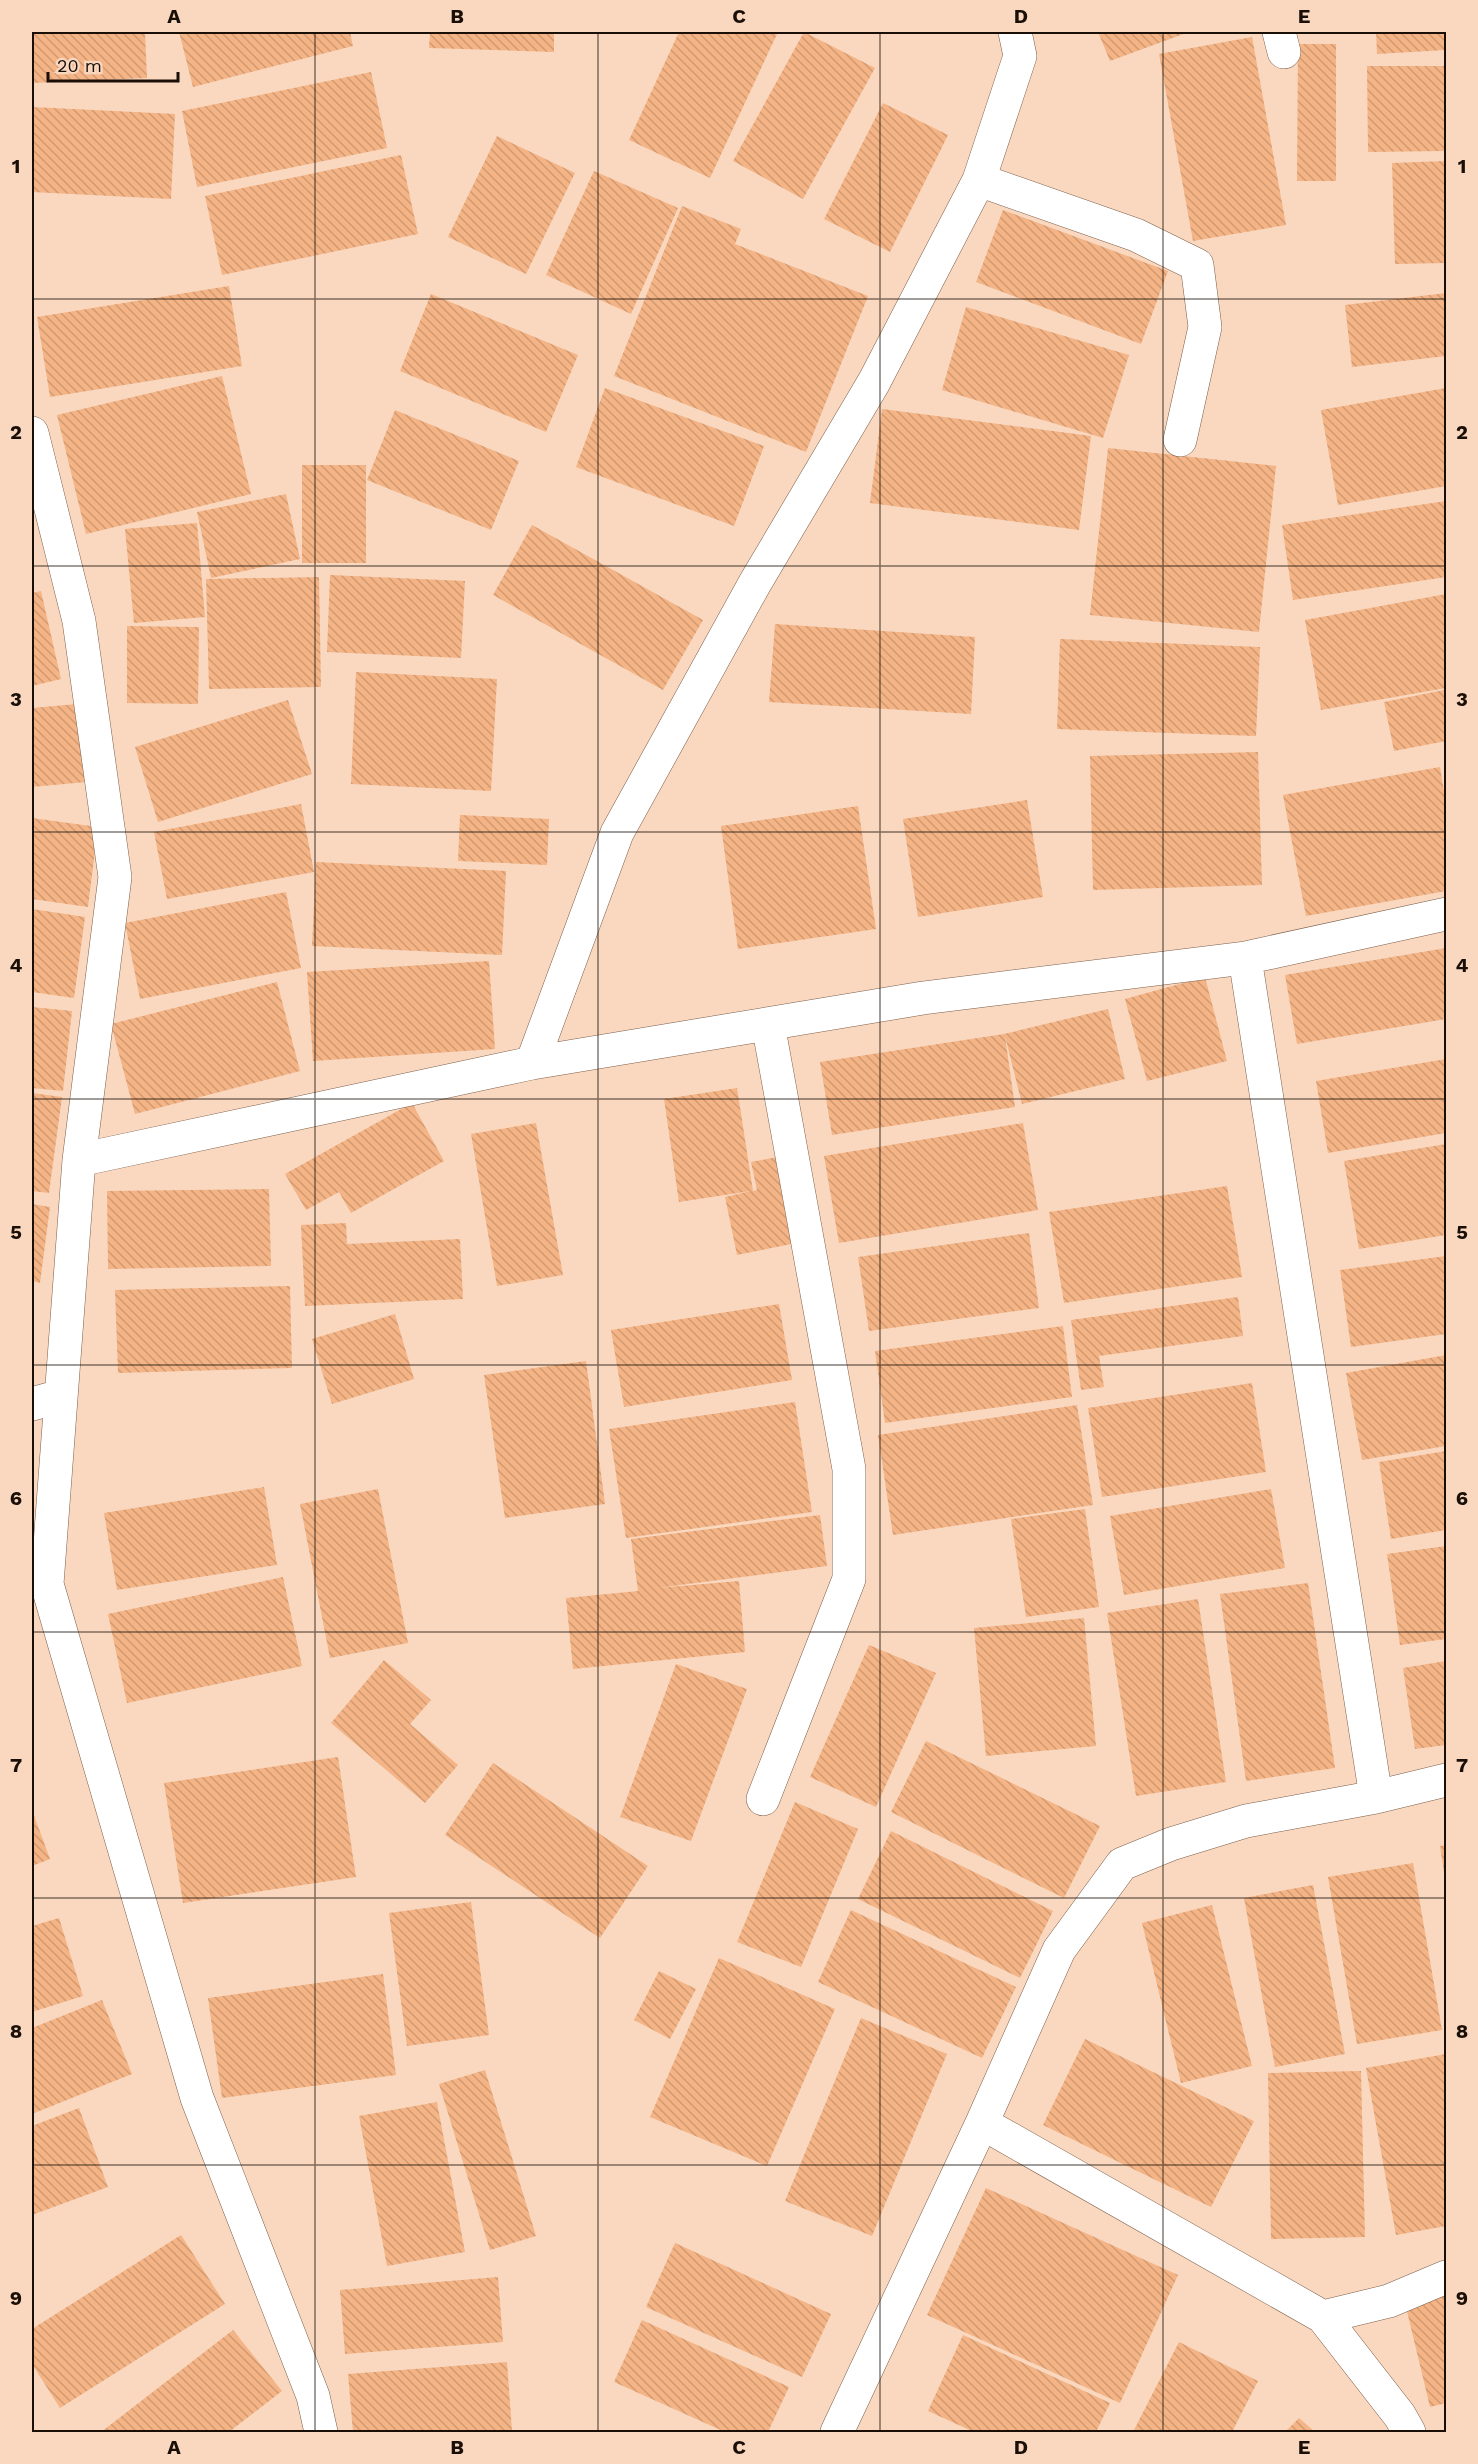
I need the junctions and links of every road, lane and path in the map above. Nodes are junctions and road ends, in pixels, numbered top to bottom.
1 (1015, 32) edge
2 (979, 180) junction
3 (32, 433) edge
4 (1180, 440) dead end
5 (1446, 914) edge
6 (1245, 958) junction
7 (768, 1024) junction
8 (532, 1063) junction
9 (79, 1160) junction
10 (46, 1400) edge
11 (1446, 1780) edge
12 (1376, 1797) junction
13 (763, 1799) dead end
14 (982, 2123) junction
15 (1446, 2277) edge
16 (1323, 2317) junction
17 (321, 2433) edge
18 (837, 2433) edge
19 (1409, 2433) edge

1 - 2 street
2 - 4 street
2 - 8 street
3 - 9 street
5 - 6 street
6 - 7 street
6 - 12 street
7 - 8 street
7 - 13 street
8 - 9 street
9 - 10 street
10 - 17 street
11 - 12 street
12 - 14 street
14 - 16 street
14 - 18 street
15 - 16 street
16 - 19 street

